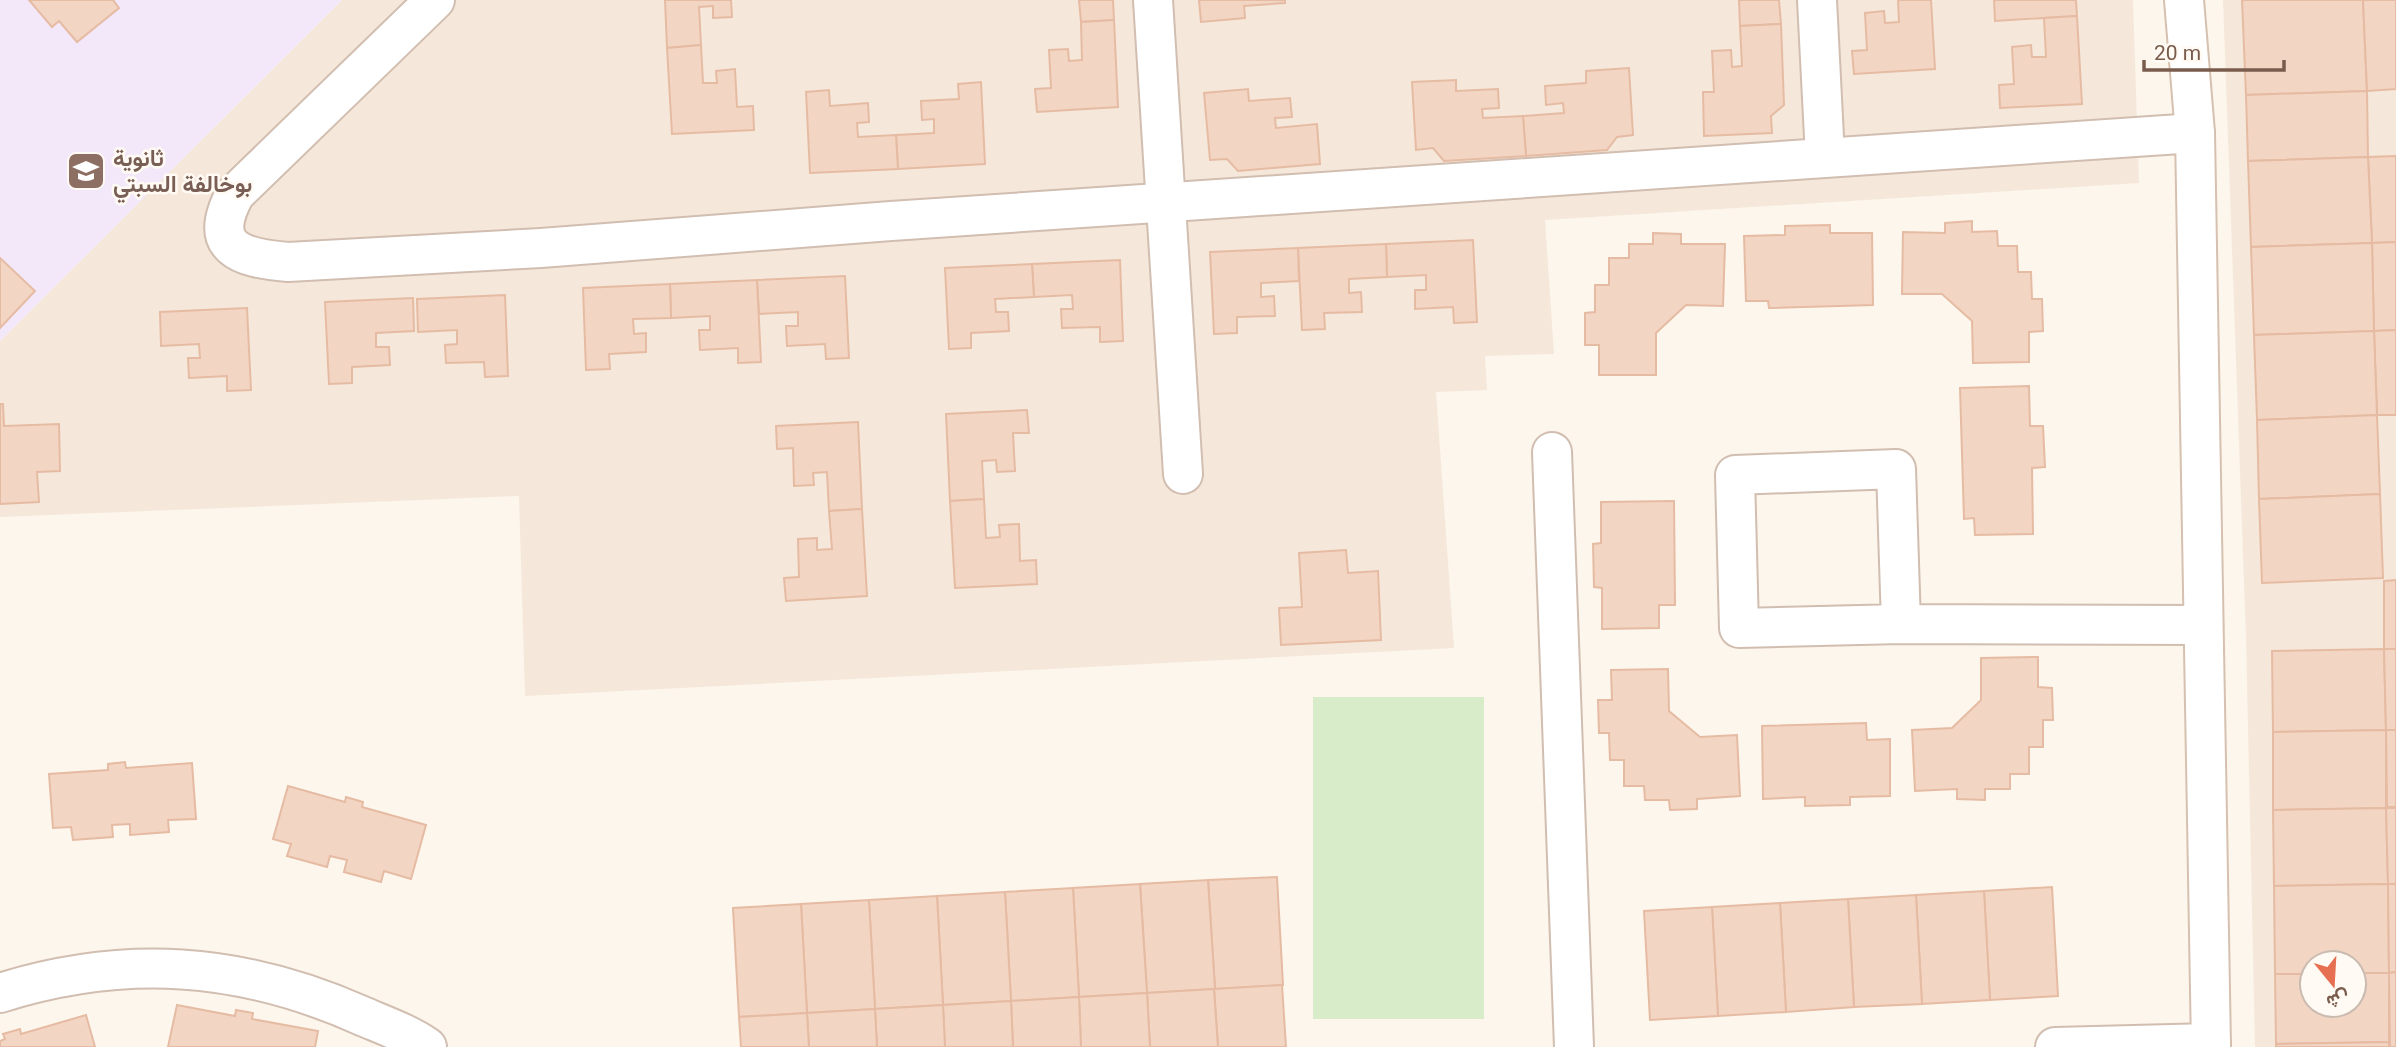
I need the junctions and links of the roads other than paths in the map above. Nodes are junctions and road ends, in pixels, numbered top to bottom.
1 (435, 0) edge
2 (1153, 0) edge
3 (1817, 0) edge
4 (2184, 0) edge
5 (2195, 132) junction
6 (1825, 157) junction
7 (1166, 202) junction
8 (1552, 453) dead end
9 (1183, 474) dead end
10 (1901, 624) junction
11 (2203, 625) junction
12 (0, 993) edge
13 (2211, 1045) edge
14 (427, 1047) edge
15 (1574, 1047) edge
16 (2055, 1047) edge

1 - 7 street
2 - 7 street
3 - 6 street
4 - 5 street
5 - 6 street
5 - 11 street
6 - 7 street
7 - 9 street
8 - 15 street
10 - 10 street
10 - 11 street
11 - 13 street
12 - 14 street
13 - 16 street

